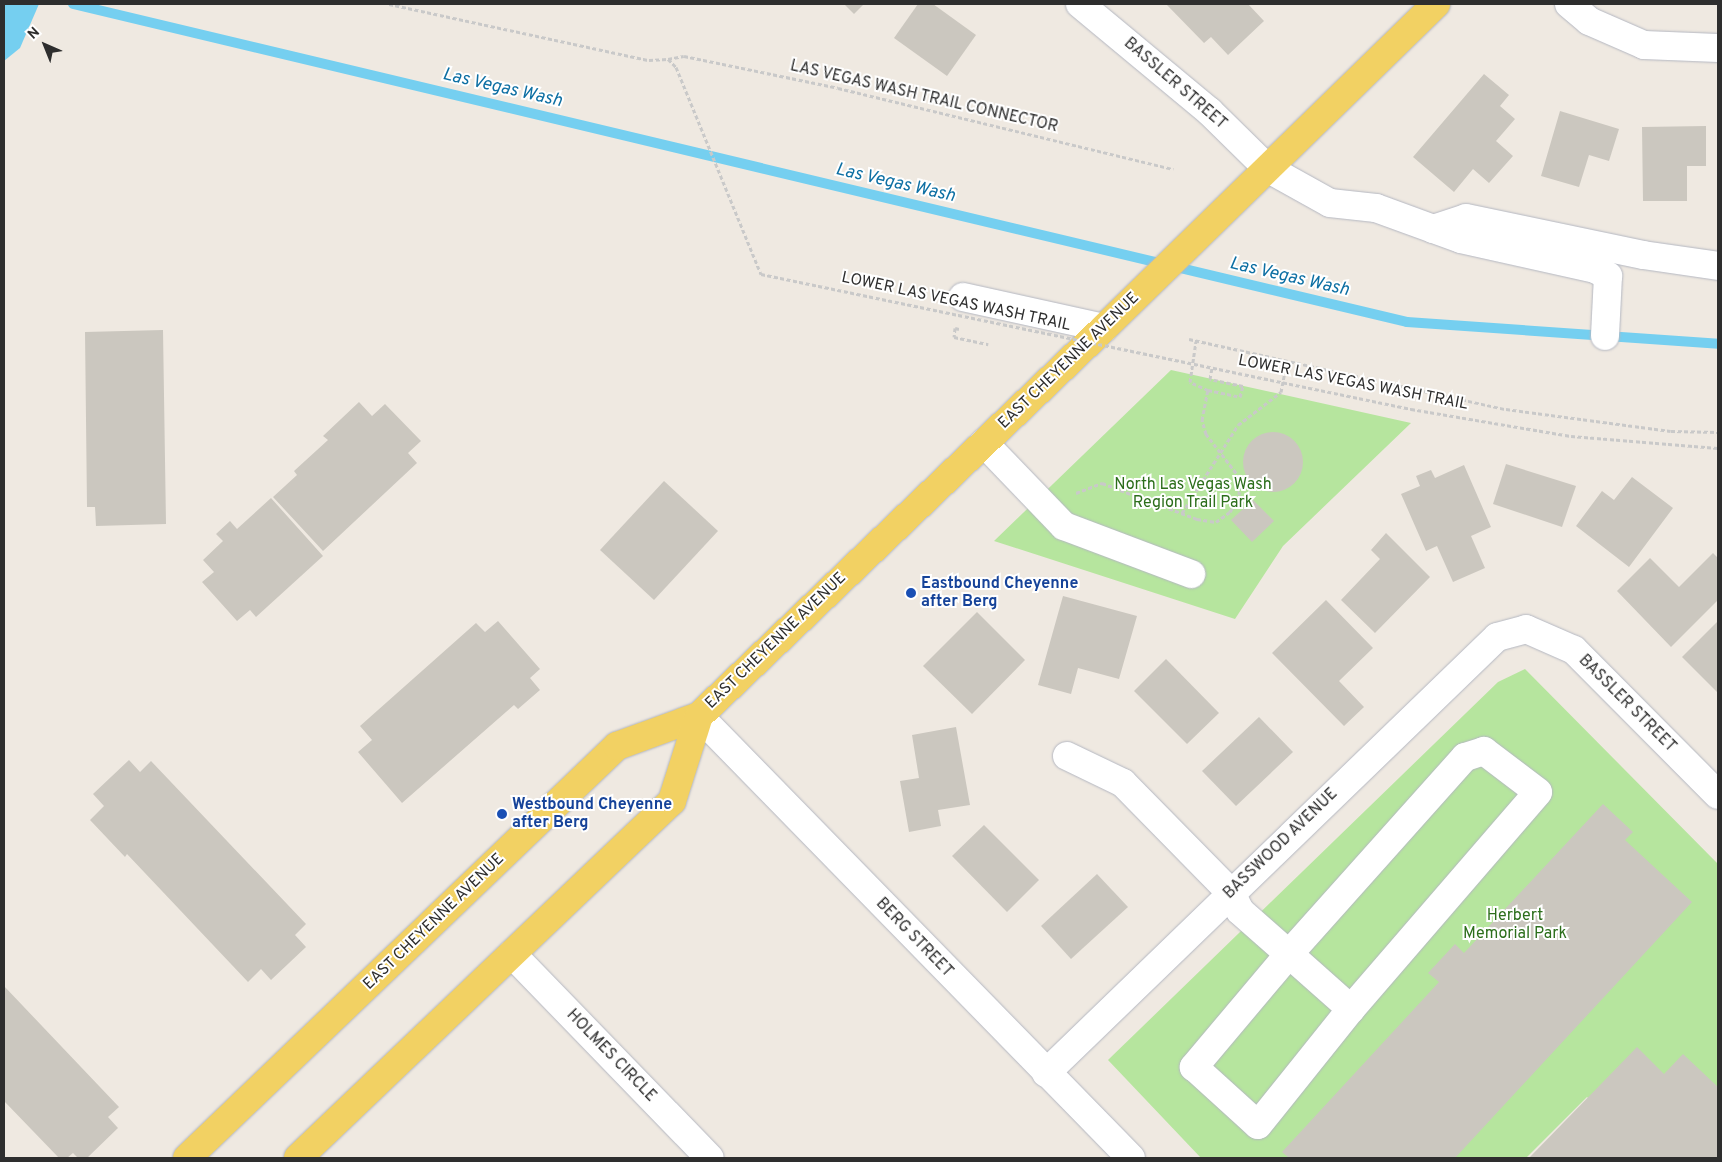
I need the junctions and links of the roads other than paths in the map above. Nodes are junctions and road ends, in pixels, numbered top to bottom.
1 (1080, 4) edge
2 (1436, 4) edge
3 (1569, 4) edge
4 (1718, 48) edge
5 (1267, 168) junction
6 (1434, 229) junction
7 (1718, 266) edge
8 (963, 297) dead end
9 (1110, 322) junction
10 (1605, 336) dead end
11 (984, 443) junction
12 (1191, 574) dead end
13 (1526, 629) joint
14 (699, 716) junction
15 (1068, 756) dead end
16 (1718, 794) edge
17 (1231, 893) junction
18 (512, 954) junction
19 (1289, 954) junction
20 (1351, 1009) junction
21 (1046, 1073) junction
22 (188, 1158) edge
23 (298, 1158) edge
24 (710, 1158) edge
25 (1131, 1158) edge

1 - 5 street, BASSLER STREET
2 - 5 main road, EAST CHEYENNE AVENUE
3 - 4 street
5 - 6 street, BASSLER STREET
5 - 9 main road, EAST CHEYENNE AVENUE
6 - 7 street
6 - 10 street, BASSLER STREET
8 - 9 street
9 - 11 main road, EAST CHEYENNE AVENUE
11 - 12 street
11 - 14 main road, EAST CHEYENNE AVENUE
13 - 16 street, BASSLER STREET
13 - 17 street, BASSWOOD AVENUE
14 - 18 main road, EAST CHEYENNE AVENUE
14 - 21 street, BERG STREET
14 - 22 main road, EAST CHEYENNE AVENUE
15 - 17 street
17 - 19 street
17 - 21 street, BASSWOOD AVENUE
18 - 23 main road, EAST CHEYENNE AVENUE
18 - 24 street, HOLMES CIRCLE
19 - 20 street
19 - 20 street
19 - 20 street
21 - 25 street, BERG STREET

